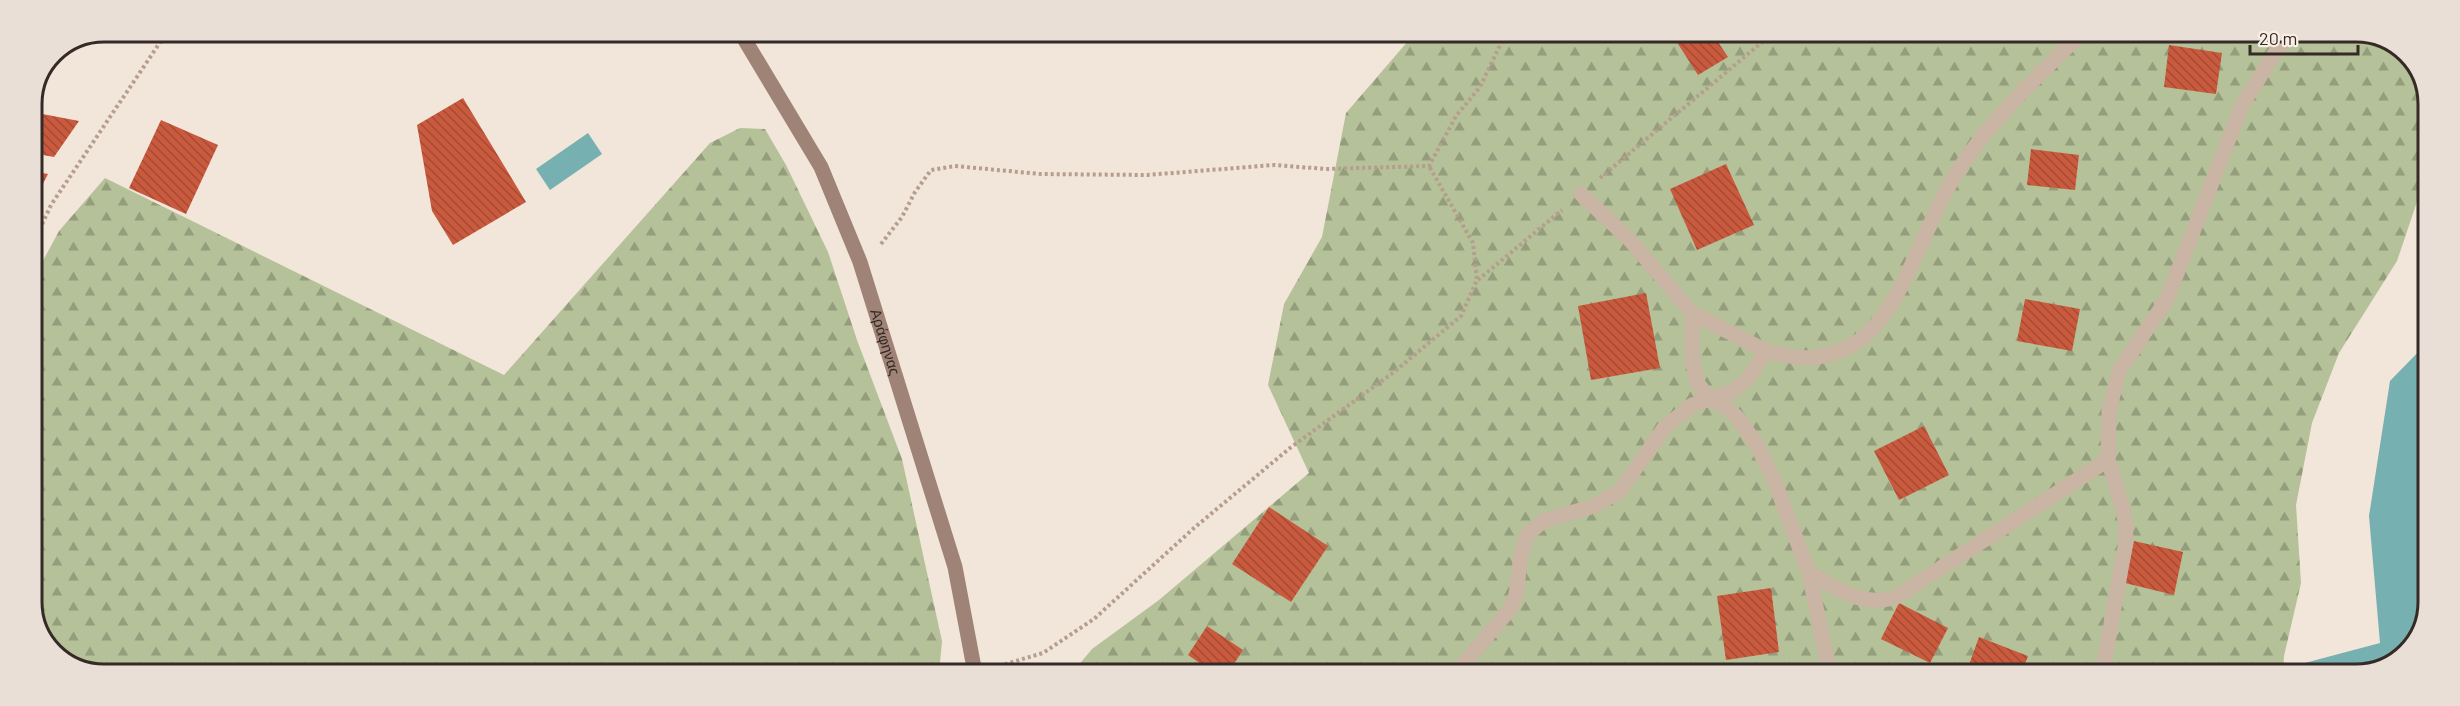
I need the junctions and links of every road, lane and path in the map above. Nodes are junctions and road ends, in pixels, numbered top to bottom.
1 (160, 42) edge
2 (746, 42) edge
3 (1502, 42) edge
4 (1762, 42) edge
5 (2073, 42) edge
6 (2282, 42) edge
7 (1429, 166) junction
8 (1581, 194) junction
9 (42, 224) edge
10 (860, 262) junction
11 (1477, 280) junction
12 (1692, 313) junction
13 (1766, 351) junction
14 (1710, 399) junction
15 (2108, 460) junction
16 (1809, 573) junction
17 (973, 664) edge
18 (1006, 664) edge
19 (1463, 664) edge
20 (1828, 664) edge
21 (2104, 664) edge

1 - 9 path
2 - 10 main road, Αράφηνας
3 - 7 path
4 - 8 path
5 - 13 street
6 - 15 street
7 - 10 path
7 - 11 path
8 - 11 path
8 - 12 street
10 - 17 main road, Αράφηνας
11 - 18 path
12 - 13 street
12 - 14 street
13 - 14 street
14 - 16 street
14 - 19 street
15 - 16 street
15 - 21 street
16 - 20 street

